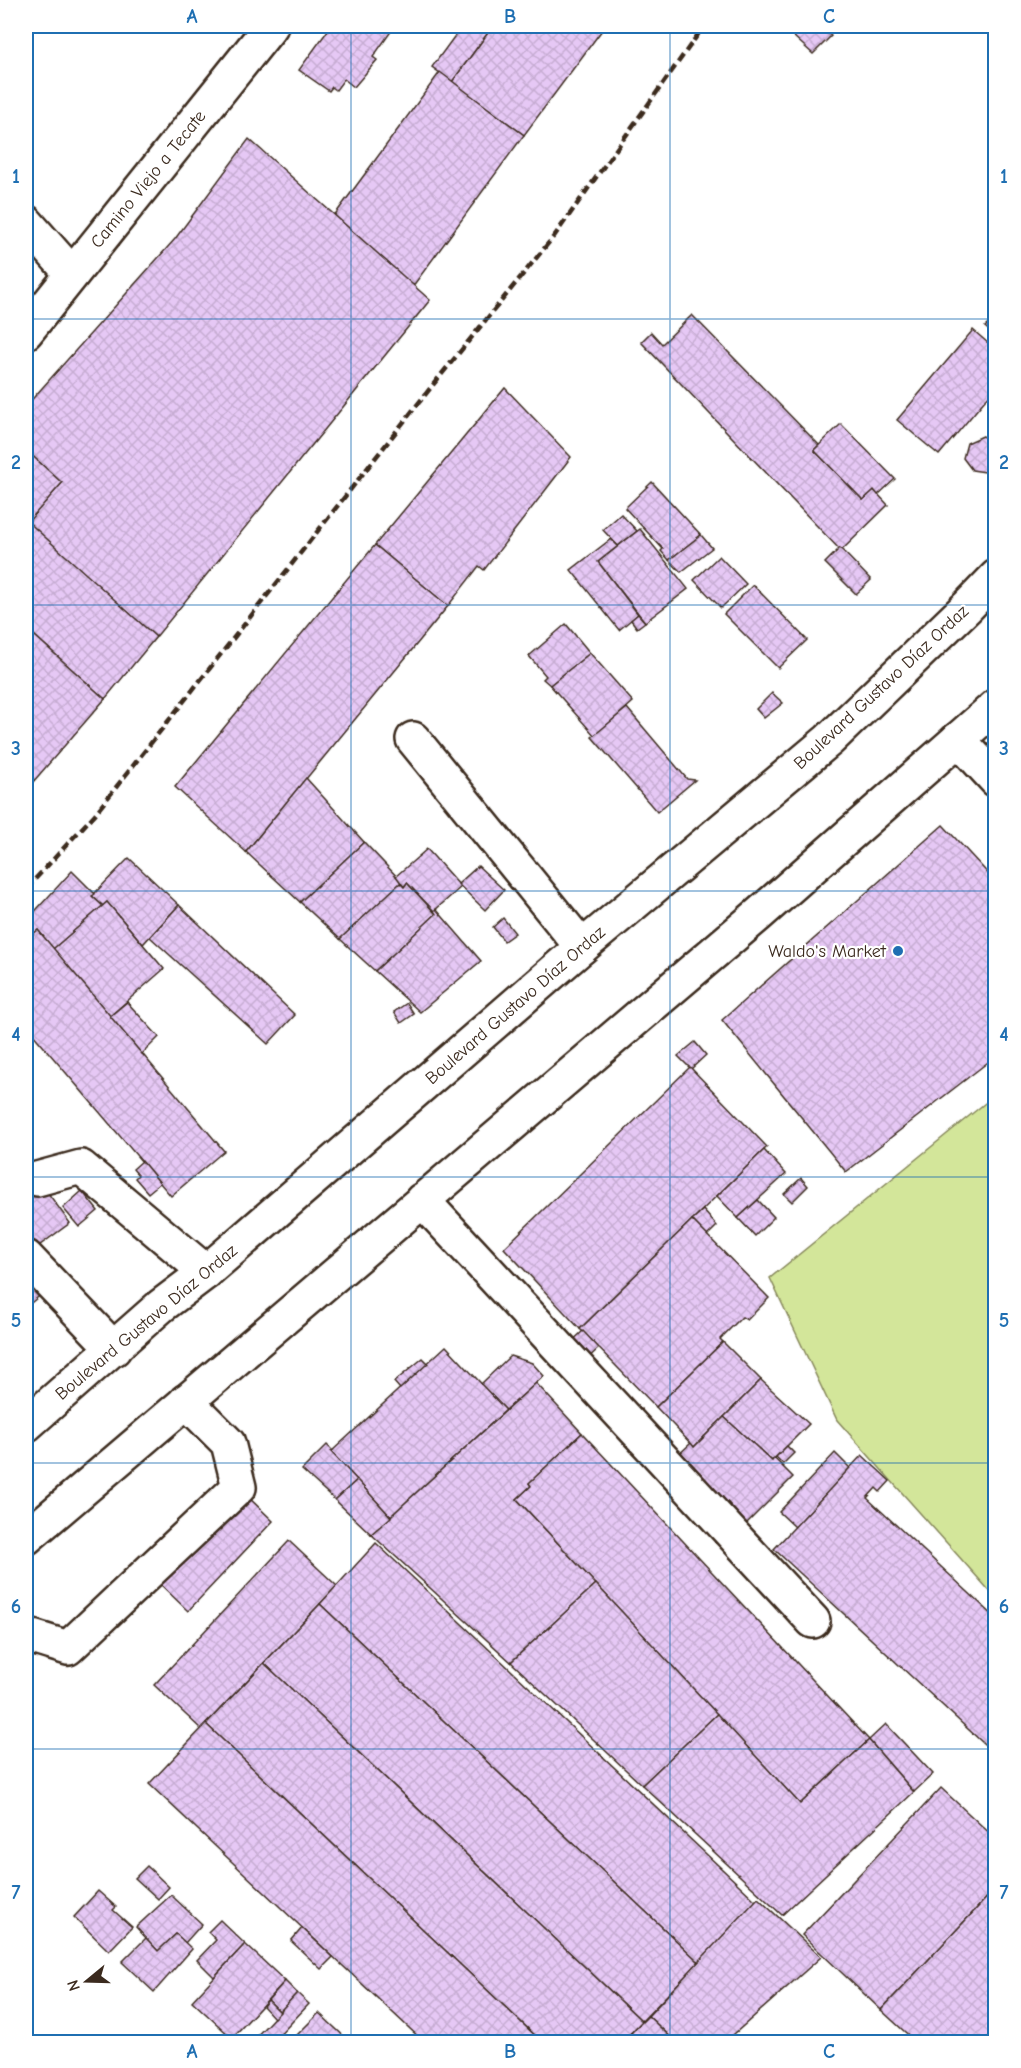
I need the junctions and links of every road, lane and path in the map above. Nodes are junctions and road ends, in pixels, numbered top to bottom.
1 (271, 26) edge
2 (26, 222) edge
3 (72, 274) junction
4 (26, 332) edge
5 (996, 577) edge
6 (996, 706) edge
7 (413, 739) dead end
8 (958, 739) junction
9 (996, 780) edge
10 (582, 947) junction
11 (38, 1179) dead end
12 (422, 1200) junction
13 (26, 1257) edge
14 (206, 1272) junction
15 (114, 1349) junction
16 (186, 1401) junction
17 (26, 1425) edge
18 (26, 1538) edge
19 (813, 1621) dead end
20 (26, 1635) edge

1 - 3 main road, Camino Viejo a Tecate
2 - 3 main road
3 - 4 main road, Camino Viejo a Tecate
5 - 10 main road, Boulevard Gustavo Díaz Ordaz
6 - 8 main road
7 - 10 main road
8 - 9 main road
8 - 12 main road
10 - 14 main road, Boulevard Gustavo Díaz Ordaz
11 - 14 main road
12 - 16 main road
12 - 19 main road
13 - 15 main road
14 - 15 main road, Boulevard Gustavo Díaz Ordaz
15 - 17 main road, Boulevard Gustavo Díaz Ordaz
16 - 18 main road
16 - 20 main road

